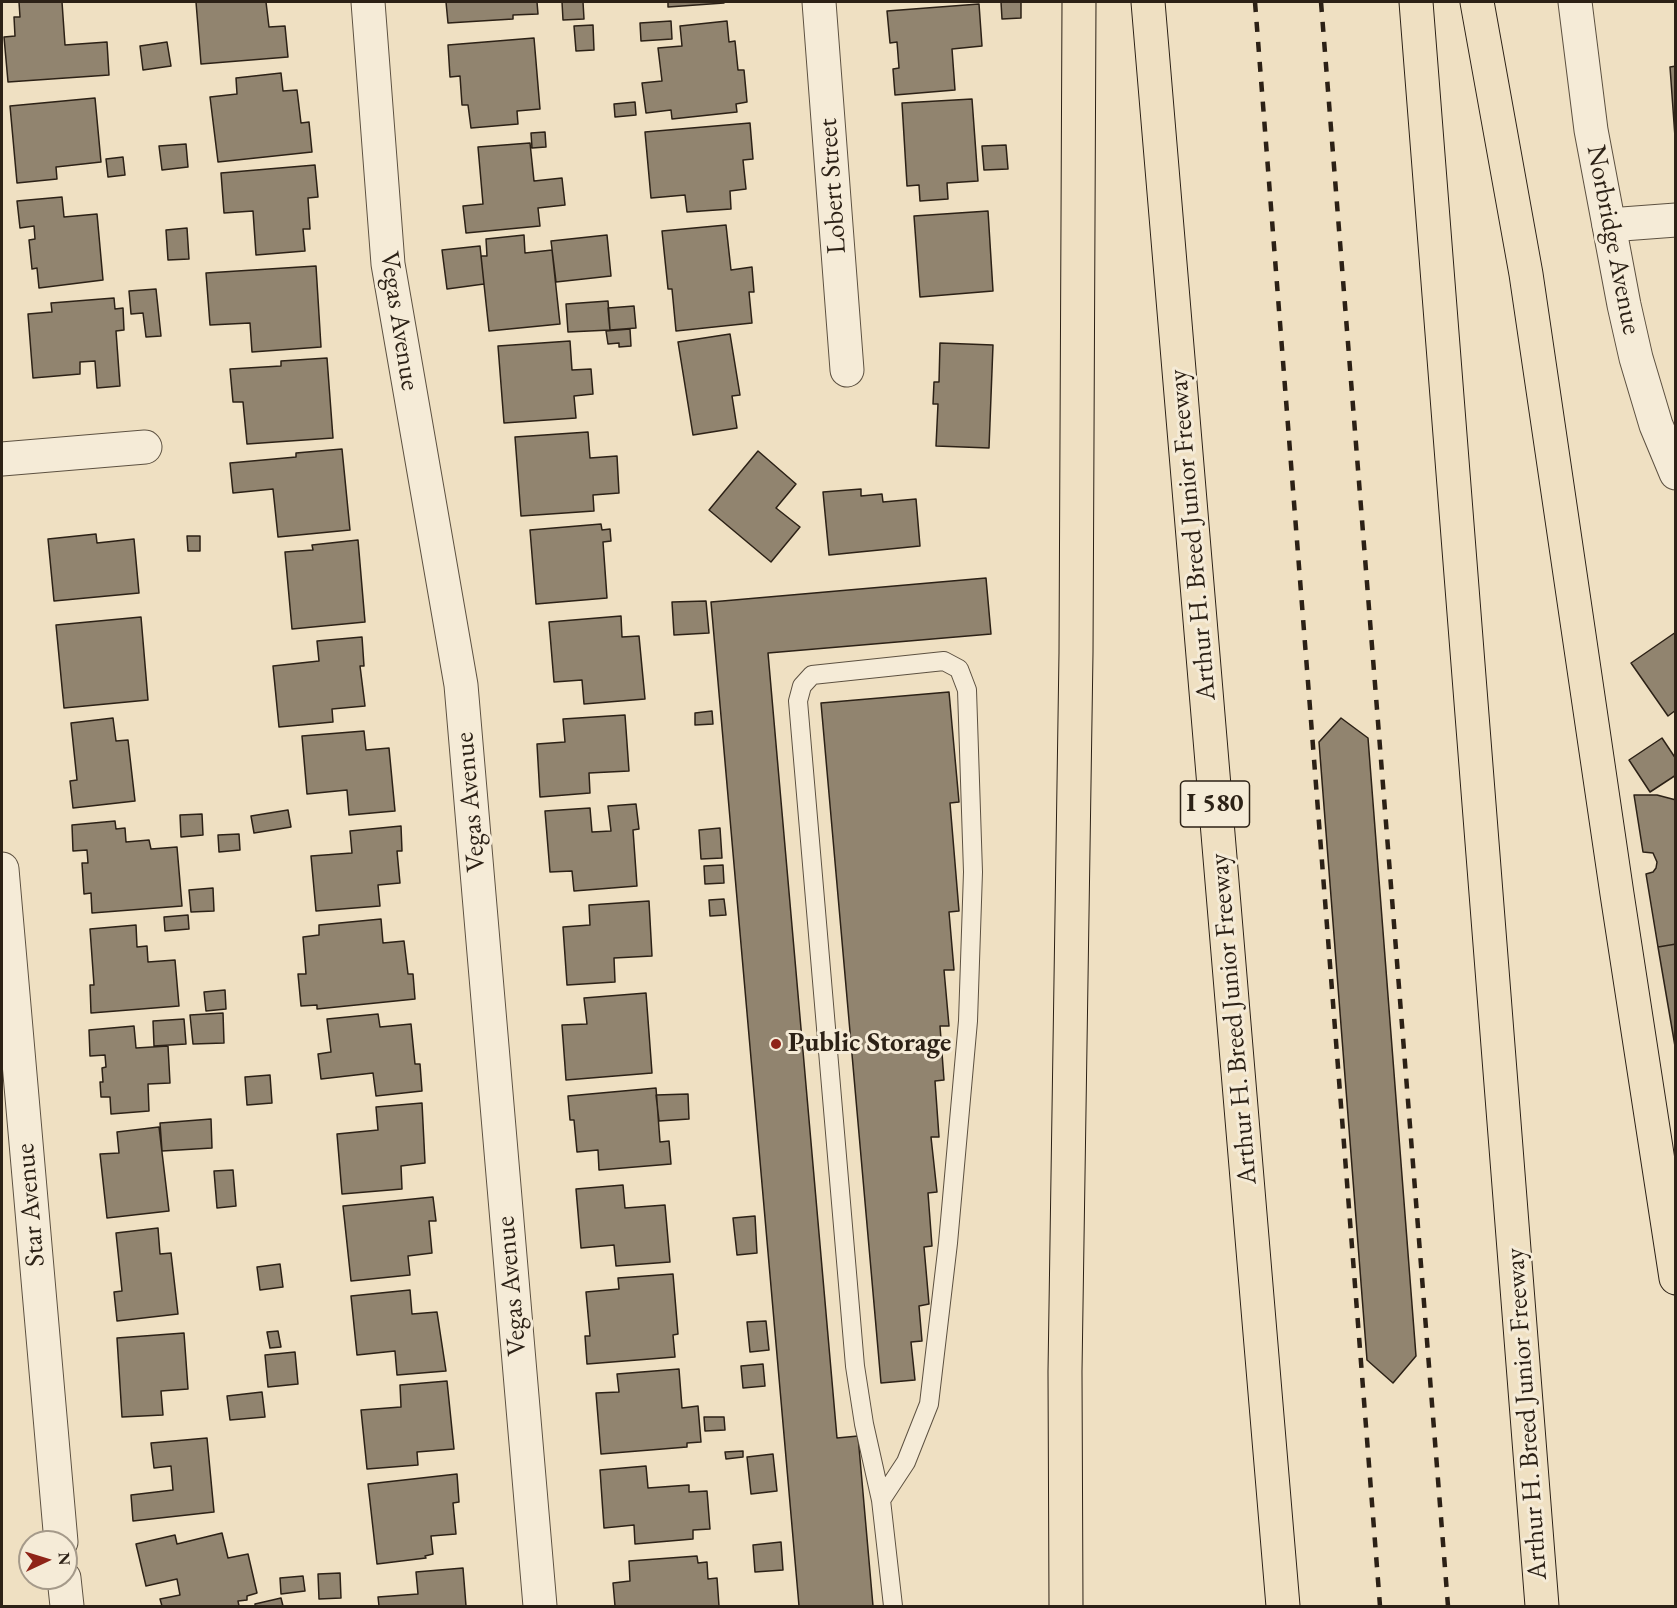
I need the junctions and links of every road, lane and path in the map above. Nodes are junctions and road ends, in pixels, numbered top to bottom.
1 (368, 2) edge
2 (819, 2) edge
3 (1079, 2) edge
4 (1148, 2) edge
5 (1416, 2) edge
6 (1478, 2) edge
7 (1575, 2) edge
8 (1676, 220) edge
9 (1609, 225) junction
10 (847, 370) dead end
11 (145, 447) dead end
12 (2, 459) edge
13 (1676, 473) edge
14 (2, 869) edge
15 (1676, 1278) edge
16 (881, 1500) junction
17 (60, 1530) edge
18 (65, 1590) edge
19 (67, 1606) edge
20 (540, 1606) edge
21 (893, 1606) edge
22 (1066, 1606) edge
23 (1283, 1606) edge
24 (1542, 1606) edge

1 - 20 street, Vegas Avenue
2 - 10 street, Lobert Street
3 - 22 highway
4 - 23 highway, Arthur H. Breed Junior Freeway / I 580
5 - 24 highway, Arthur H. Breed Junior Freeway
6 - 15 highway
7 - 9 street, Norbridge Avenue
8 - 9 street
9 - 13 street, Norbridge Avenue
11 - 12 street
14 - 17 street, Star Avenue
16 - 16 lane
16 - 21 lane
18 - 19 street

